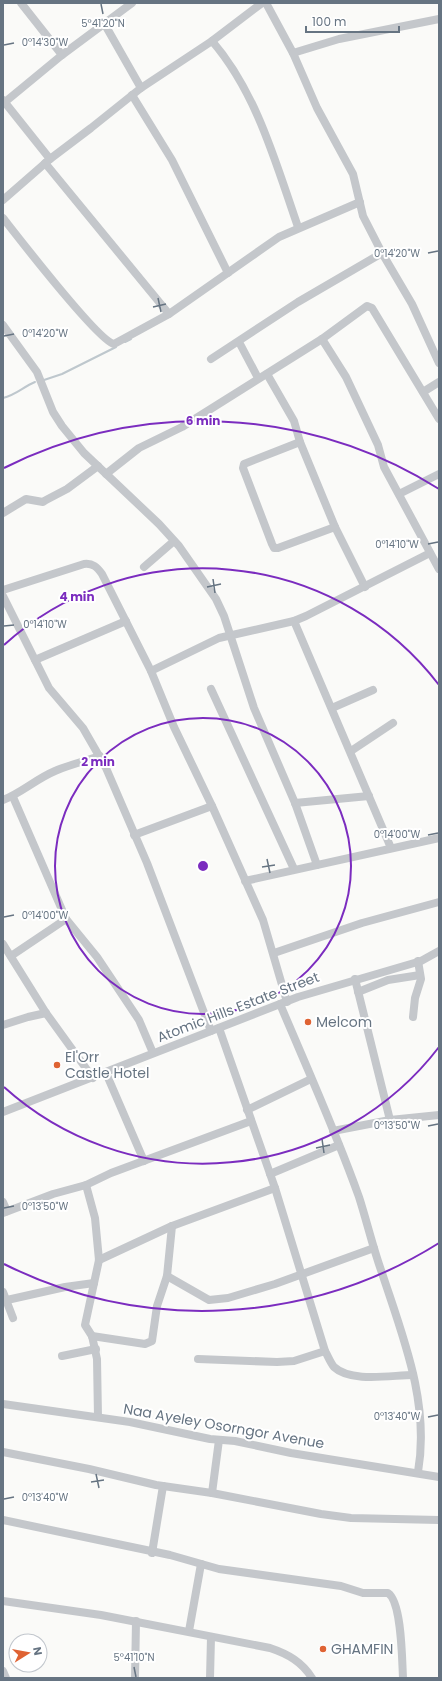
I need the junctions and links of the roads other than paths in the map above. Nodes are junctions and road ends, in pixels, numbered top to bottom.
1 (21, 3) edge
2 (132, 3) edge
3 (262, 3) edge
4 (266, 3) edge
5 (439, 19) edge
6 (104, 23) junction
7 (212, 41) junction
8 (293, 53) junction
9 (62, 55) junction
10 (141, 88) junction
11 (132, 95) junction
12 (4, 101) edge
13 (47, 161) junction
14 (3, 200) edge
15 (360, 202) junction
16 (3, 218) edge
17 (298, 227) junction
18 (382, 253) junction
19 (228, 273) junction
20 (169, 314) junction
21 (3, 325) edge
22 (322, 339) junction
23 (239, 342) junction
24 (211, 359) dead end
25 (439, 363) edge
26 (267, 374) junction
27 (258, 378) junction
28 (439, 382) edge
29 (423, 392) junction
30 (439, 419) edge
31 (300, 442) junction
32 (98, 466) junction
33 (106, 474) junction
34 (439, 474) edge
35 (399, 494) junction
36 (3, 513) edge
37 (335, 527) junction
38 (174, 541) junction
39 (430, 553) junction
40 (144, 567) dead end
41 (439, 569) edge
42 (365, 587) junction
43 (3, 590) edge
44 (3, 596) edge
45 (126, 621) junction
46 (294, 621) junction
47 (230, 634) junction
48 (35, 660) junction
49 (151, 671) junction
50 (211, 689) dead end
51 (373, 690) dead end
52 (332, 708) junction
53 (394, 722) dead end
54 (351, 751) junction
55 (100, 756) junction
56 (13, 796) junction
57 (369, 796) junction
58 (3, 800) edge
59 (295, 803) junction
60 (212, 806) junction
61 (134, 835) junction
62 (439, 838) edge
63 (392, 848) junction
64 (317, 865) junction
65 (294, 869) junction
66 (245, 881) junction
67 (439, 902) edge
68 (66, 918) junction
69 (3, 944) edge
70 (439, 951) edge
71 (274, 953) junction
72 (11, 956) junction
73 (418, 961) junction
74 (420, 976) junction
75 (355, 979) junction
76 (358, 992) junction
77 (283, 1003) junction
78 (46, 1013) junction
79 (413, 1017) dead end
80 (3, 1025) edge
81 (219, 1028) junction
82 (211, 1031) junction
83 (154, 1053) junction
84 (106, 1073) junction
85 (93, 1078) junction
86 (311, 1079) junction
87 (247, 1110) junction
88 (3, 1112) edge
89 (439, 1115) edge
90 (390, 1120) junction
91 (251, 1121) junction
92 (333, 1131) junction
93 (339, 1146) junction
94 (144, 1161) junction
95 (270, 1174) junction
96 (86, 1185) junction
97 (275, 1188) junction
98 (3, 1202) edge
99 (5, 1212) edge
100 (172, 1226) junction
101 (374, 1248) junction
102 (99, 1260) junction
103 (302, 1274) junction
104 (167, 1276) junction
105 (94, 1283) junction
106 (3, 1292) edge
107 (7, 1300) junction
108 (13, 1318) dead end
109 (92, 1336) junction
110 (96, 1349) junction
111 (325, 1351) junction
112 (62, 1356) dead end
113 (198, 1359) dead end
114 (413, 1375) junction
115 (3, 1404) edge
116 (98, 1417) junction
117 (219, 1440) junction
118 (3, 1452) edge
119 (418, 1472) junction
120 (439, 1477) edge
121 (163, 1486) junction
122 (212, 1493) junction
123 (3, 1520) edge
124 (439, 1520) edge
125 (152, 1552) junction
126 (201, 1564) junction
127 (3, 1602) edge
128 (136, 1621) junction
129 (188, 1631) junction
130 (211, 1637) junction
131 (3, 1671) edge
132 (6, 1678) edge
133 (135, 1678) edge
134 (210, 1678) edge
135 (312, 1678) edge
136 (403, 1678) edge

1 - 9 street
2 - 6 street
3 - 7 street
4 - 8 street
5 - 8 street
6 - 9 street
6 - 10 street
7 - 10 street
7 - 17 street
8 - 15 street
9 - 12 street
10 - 11 street
11 - 13 street
11 - 19 street
12 - 13 street
13 - 14 street
13 - 20 street
15 - 17 street
15 - 18 street
16 - 20 street
17 - 19 street
18 - 23 street
18 - 25 street
19 - 20 street
21 - 32 street
22 - 26 street
22 - 29 street
22 - 35 street
23 - 24 street
23 - 27 street
26 - 27 street
26 - 31 street
27 - 33 street
28 - 29 street
29 - 30 street
31 - 37 street
31 - 37 street
32 - 33 street
32 - 36 street
33 - 38 street
34 - 35 street
35 - 39 street
37 - 42 street
38 - 40 street
38 - 47 street
39 - 41 street
39 - 42 street
42 - 46 street
43 - 45 street
44 - 48 street
45 - 48 street
45 - 49 street
46 - 47 street
46 - 52 street
47 - 49 street
47 - 59 street
48 - 55 street
49 - 60 street
50 - 65 street
51 - 52 street
52 - 54 street
53 - 54 street
54 - 57 street
55 - 56 street
55 - 61 street
56 - 58 street
56 - 68 street
57 - 59 street
57 - 63 street
59 - 64 street
60 - 61 street
60 - 66 street
61 - 82 street
62 - 63 street
63 - 64 street
64 - 65 street
65 - 66 street
66 - 71 street
67 - 71 street
68 - 72 street
68 - 83 street
69 - 72 street
70 - 73 street, Atomic Hills Estate Street
71 - 77 street
72 - 78 street
73 - 74 street
73 - 75 street, Atomic Hills Estate Street
74 - 76 street
74 - 79 street
75 - 76 street
75 - 77 street, Atomic Hills Estate Street
76 - 90 street
77 - 81 street, Atomic Hills Estate Street
77 - 86 street
78 - 80 street
78 - 85 street
81 - 82 street, Atomic Hills Estate Street
81 - 87 street
82 - 83 street, Atomic Hills Estate Street
83 - 84 street, Atomic Hills Estate Street
84 - 85 street, Atomic Hills Estate Street
84 - 94 street
85 - 88 street, Atomic Hills Estate Street
86 - 87 street
86 - 92 street
87 - 91 street
89 - 90 street
90 - 92 street
91 - 94 street
91 - 95 street
92 - 93 street
93 - 95 street
93 - 101 street
94 - 96 street
95 - 97 street
96 - 99 street
96 - 102 street
97 - 100 street
97 - 103 street
98 - 99 street
100 - 102 street
100 - 104 street
101 - 103 street
101 - 114 street
102 - 105 street
103 - 104 street
103 - 111 street
104 - 109 street
105 - 107 street
105 - 109 street
106 - 107 street
107 - 108 street
109 - 110 street
110 - 112 street
110 - 116 street
111 - 113 street
111 - 114 street
114 - 119 street
115 - 116 street, Naa Ayeley Osorngor Avenue
116 - 117 street, Naa Ayeley Osorngor Avenue
117 - 119 street, Naa Ayeley Osorngor Avenue
117 - 122 street
118 - 121 street
119 - 120 street, Naa Ayeley Osorngor Avenue
121 - 122 street
121 - 125 street
122 - 124 street
123 - 125 street
125 - 126 street
126 - 129 street
126 - 136 street
127 - 128 street
128 - 129 street
128 - 133 street
129 - 130 street
130 - 134 street
130 - 135 street
131 - 132 street

